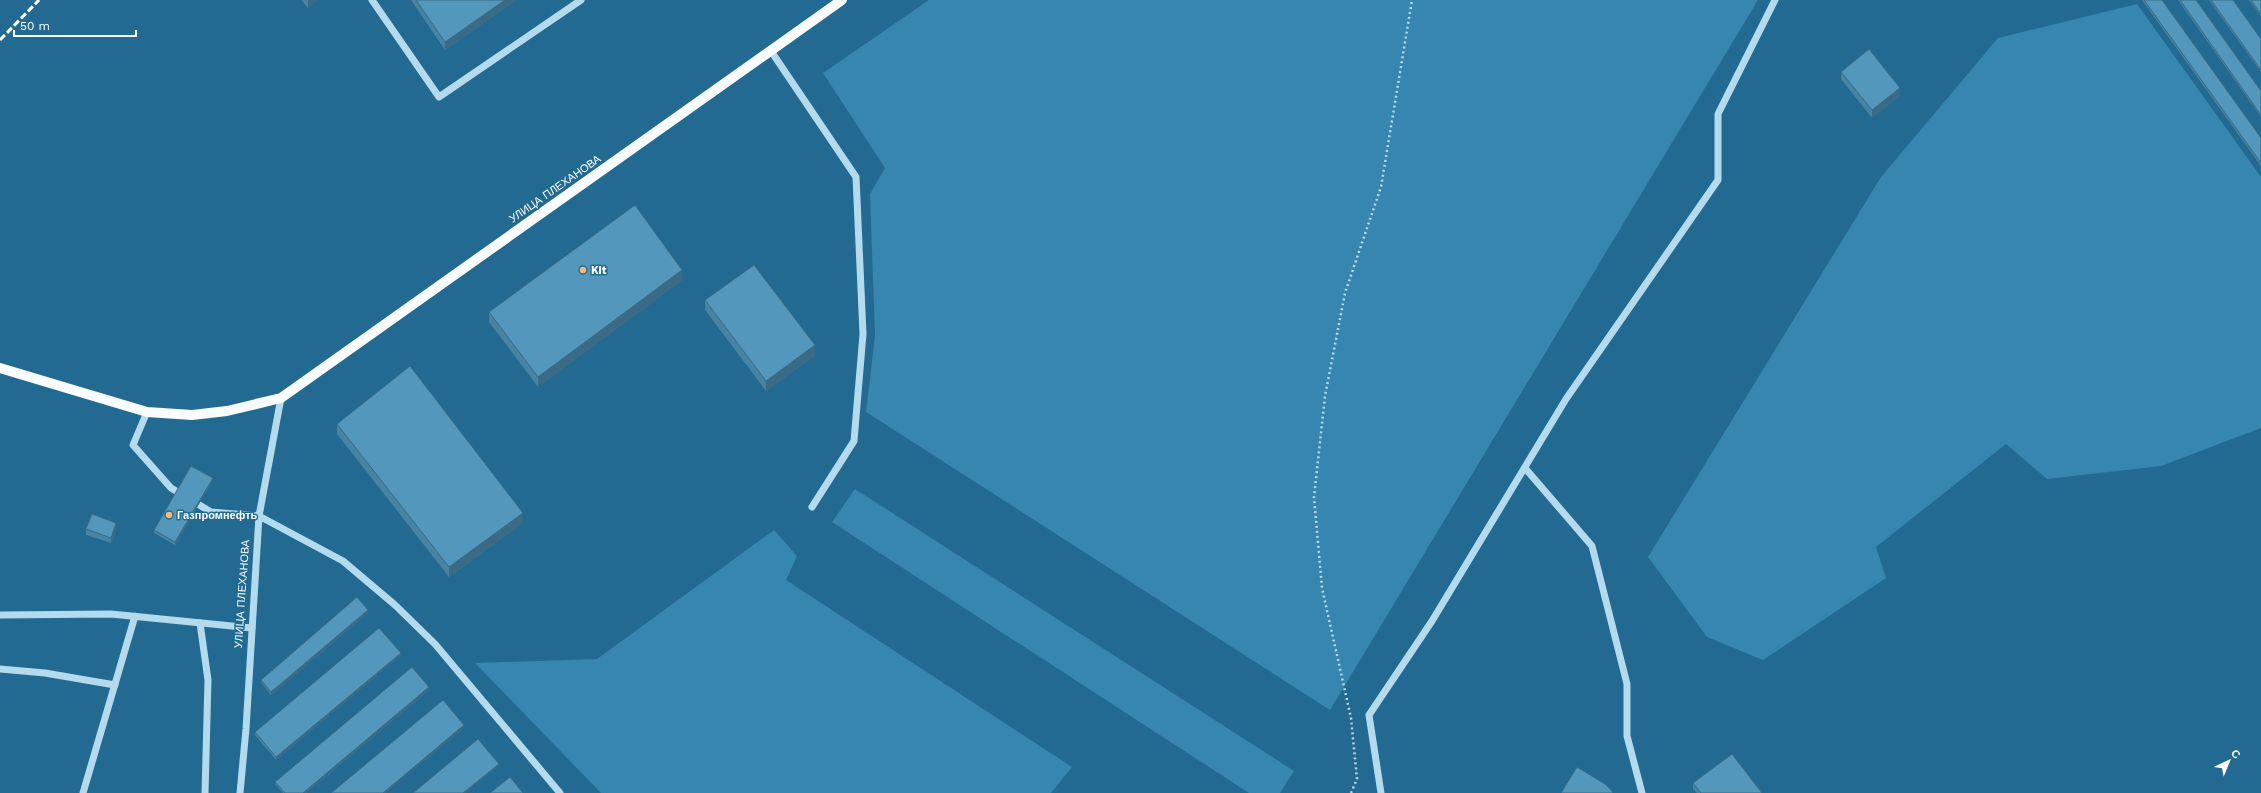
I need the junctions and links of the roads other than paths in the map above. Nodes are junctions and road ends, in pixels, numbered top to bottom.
1 (372, 0) edge
2 (581, 0) edge
3 (842, 0) edge
4 (1775, 0) edge
5 (771, 51) junction
6 (0, 368) edge
7 (281, 398) junction
8 (147, 412) junction
9 (1525, 468) junction
10 (812, 507) dead end
11 (259, 516) junction
12 (0, 615) edge
13 (135, 616) junction
14 (200, 623) junction
15 (252, 628) junction
16 (0, 668) edge
17 (115, 685) junction
18 (83, 793) edge
19 (205, 793) edge
20 (240, 793) edge
21 (560, 793) edge
22 (1381, 793) edge
23 (1642, 793) edge

1 - 2 street
3 - 5 main road, УЛИЦА ПЛЕХАНОВА
4 - 9 street
5 - 7 main road, УЛИЦА ПЛЕХАНОВА
5 - 10 street
6 - 8 main road, УЛИЦА ПЛЕХАНОВА
7 - 8 main road, УЛИЦА ПЛЕХАНОВА
7 - 11 street, УЛИЦА ПЛЕХАНОВА
8 - 11 street
9 - 22 street
9 - 23 street
11 - 15 street, УЛИЦА ПЛЕХАНОВА
11 - 21 street
12 - 13 street
13 - 14 street
13 - 17 street
14 - 15 street
14 - 19 street
15 - 20 street, УЛИЦА ПЛЕХАНОВА
16 - 17 street
17 - 18 street

